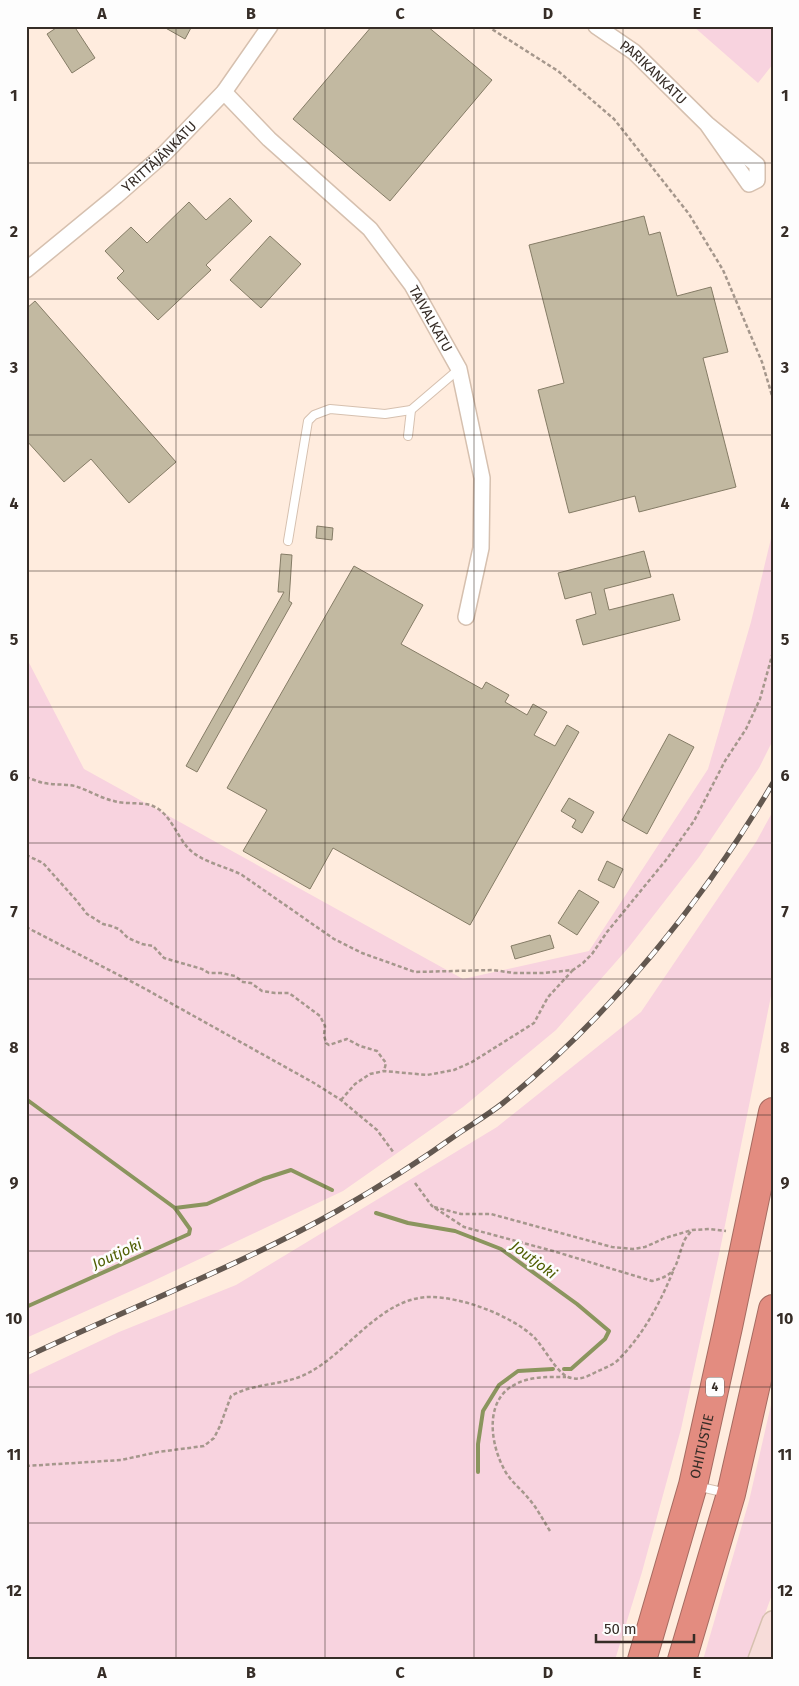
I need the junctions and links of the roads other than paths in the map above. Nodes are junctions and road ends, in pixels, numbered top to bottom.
1 (270, 26) edge
2 (596, 26) edge
3 (224, 92) junction
4 (707, 124) dead end
5 (27, 268) edge
6 (459, 369) junction
7 (411, 410) junction
8 (408, 436) dead end
9 (288, 541) dead end
10 (466, 617) dead end
11 (773, 1112) edge
12 (773, 1309) edge
13 (693, 1485) junction
14 (731, 1494) junction
15 (773, 1622) edge
16 (642, 1660) edge
17 (682, 1660) edge
18 (759, 1660) edge

1 - 3 street, YRITTÄJÄNKATU
2 - 4 street, PARIKANKATU
3 - 5 street, YRITTÄJÄNKATU
3 - 6 street, TAIVALKATU
6 - 7 lane
6 - 10 street, TAIVALKATU
7 - 8 lane
7 - 9 lane
11 - 13 highway, OHITUSTIE / 4
12 - 14 highway
13 - 14 lane
13 - 16 highway, OHITUSTIE / 4
14 - 17 highway
15 - 18 street

